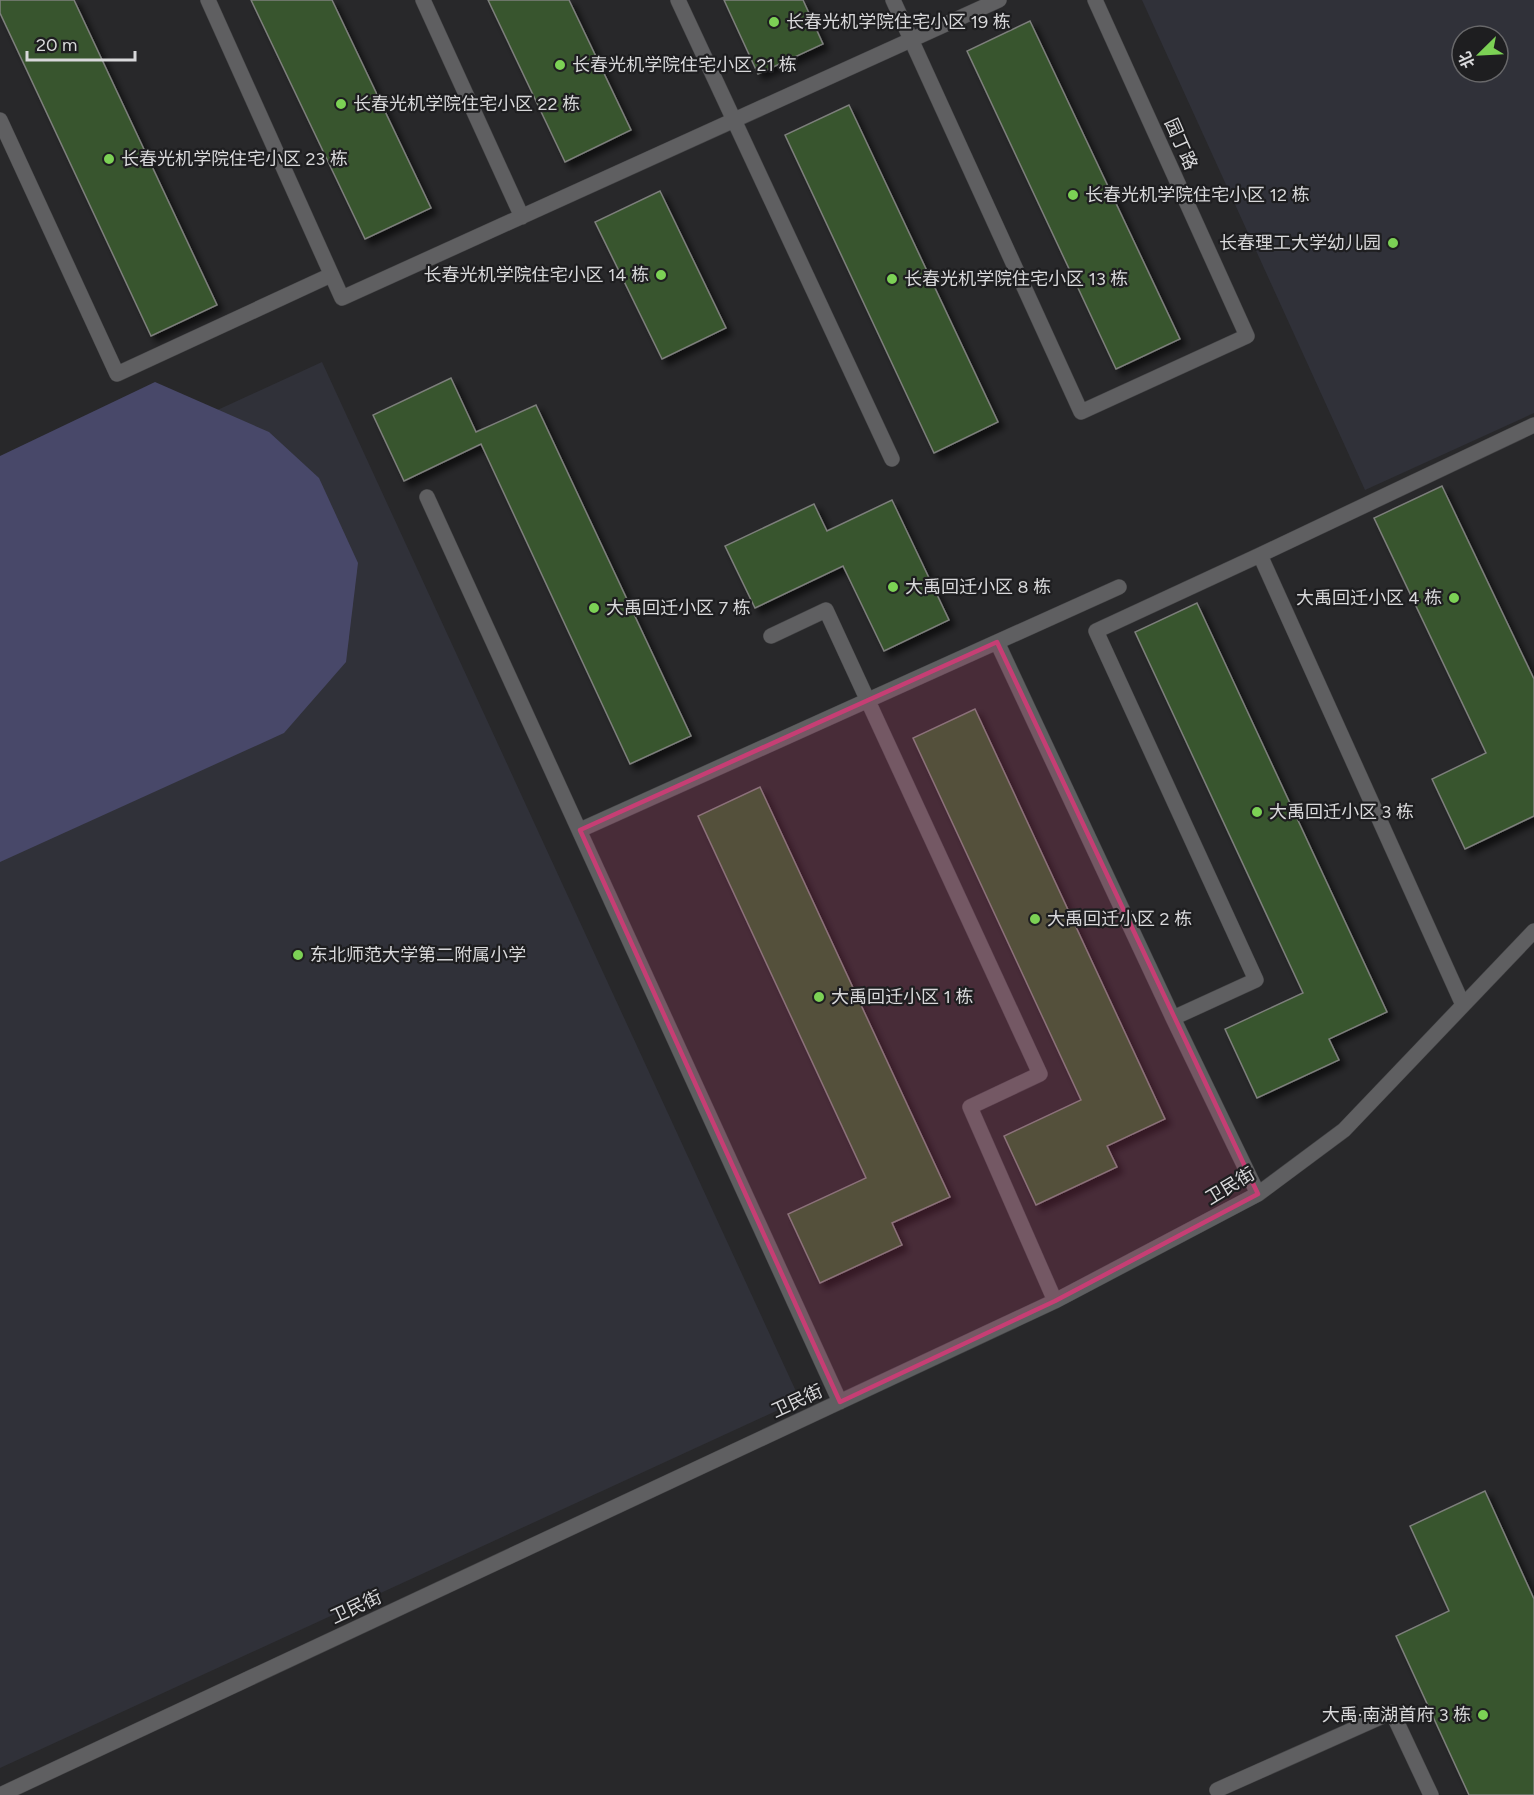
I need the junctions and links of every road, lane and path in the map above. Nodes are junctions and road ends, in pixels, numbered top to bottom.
1 (208, 0) edge
2 (423, 0) edge
3 (678, 0) edge
4 (893, 0) edge
5 (999, 0) edge
6 (1095, 0) edge
7 (911, 40) junction
8 (0, 120) edge
9 (733, 121) junction
10 (522, 217) junction
11 (331, 275) junction
12 (1534, 425) edge
13 (892, 459) dead end
14 (427, 497) dead end
15 (1260, 555) junction
16 (1119, 587) dead end
17 (771, 636) dead end
18 (997, 642) junction
19 (868, 700) junction
20 (580, 830) junction
21 (1534, 931) edge
22 (1464, 1005) junction
23 (1173, 1018) junction
24 (1258, 1194) junction
25 (1055, 1301) junction
26 (840, 1402) junction
27 (1217, 1790) dead end
28 (0, 1795) edge
29 (1431, 1795) edge

1 - 11 street
2 - 10 street
3 - 9 street
4 - 7 street
5 - 7 street
6 - 7 street, 园丁路
7 - 9 street
8 - 11 street
9 - 10 street
9 - 13 street
10 - 11 street
12 - 15 street
14 - 20 street
15 - 22 street
15 - 23 street
16 - 18 street
17 - 19 street
18 - 19 street
18 - 23 street
19 - 20 street
19 - 25 street
20 - 26 street
21 - 22 street, 卫民街
22 - 24 street, 卫民街
23 - 24 street
24 - 25 street, 卫民街
25 - 26 street, 卫民街
26 - 28 street, 卫民街
27 - 29 street

